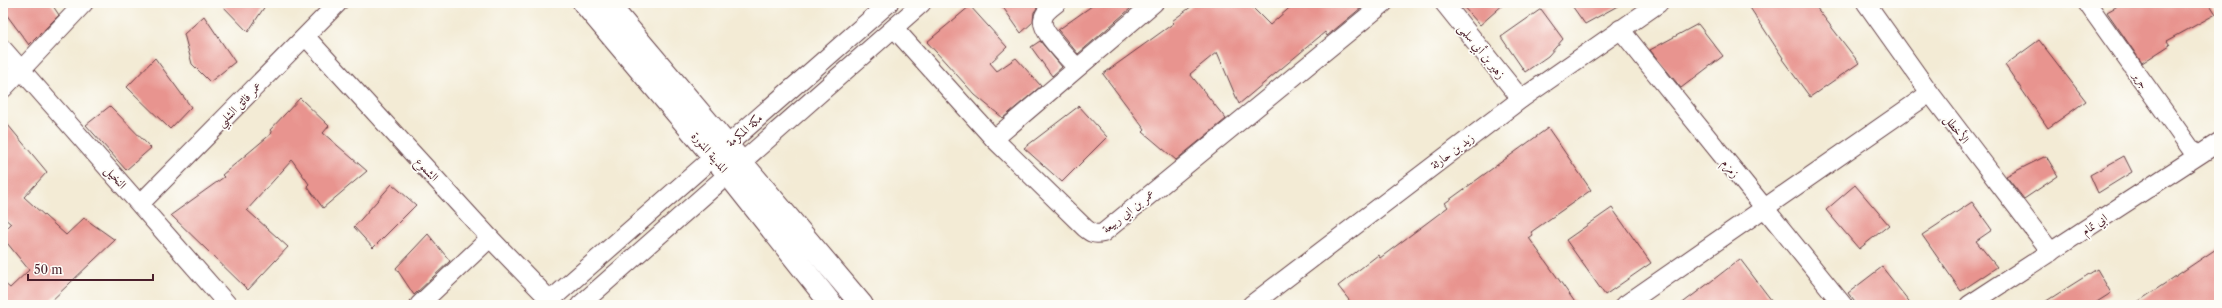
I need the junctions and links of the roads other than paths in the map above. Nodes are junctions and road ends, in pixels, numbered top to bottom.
1 (84, 3) edge
2 (338, 3) edge
3 (584, 3) edge
4 (607, 3) edge
5 (922, 3) edge
6 (1057, 3) edge
7 (1154, 3) edge
8 (1384, 3) edge
9 (1444, 3) edge
10 (1659, 3) edge
11 (1866, 3) edge
12 (2087, 3) edge
13 (877, 7) edge
14 (894, 28) junction
15 (1620, 29) junction
16 (306, 37) junction
17 (3, 49) edge
18 (1076, 68) junction
19 (21, 70) junction
20 (3, 89) edge
21 (1930, 93) junction
22 (1521, 99) junction
23 (994, 139) junction
24 (2219, 142) edge
25 (721, 151) junction
26 (2196, 156) junction
27 (736, 168) junction
28 (140, 204) junction
29 (1764, 209) junction
30 (490, 238) junction
31 (2051, 252) junction
32 (548, 302) edge
33 (228, 305) edge
34 (419, 305) edge
35 (580, 305) edge
36 (832, 305) edge
37 (862, 305) edge
38 (1251, 305) edge
39 (1625, 305) edge
40 (1843, 305) edge
41 (1968, 305) edge

1 - 19 street
2 - 16 street, عمر فائق الشلبي
3 - 25 main road, المدينة المنورة
4 - 25 main road
5 - 14 street, مكة المكرمة
6 - 18 street
7 - 18 street
8 - 23 street, عمر بن ابي ربيعة
9 - 22 street, زهير بن أبي سلمى
10 - 15 street, زيد بن حارثة
11 - 21 street, الأخطل
12 - 26 street, جرير
13 - 25 street, مكة المكرمة
14 - 23 street, عمر بن ابي ربيعة
14 - 27 street, مكة المكرمة
15 - 22 street, زيد بن حارثة
15 - 29 street, زمزم
16 - 28 street, عمر فائق الشلبي
16 - 30 street, الشموع
17 - 19 street, النخيل
18 - 23 street
19 - 20 street
19 - 28 street, النخيل
21 - 29 street
21 - 31 street, الأخطل
22 - 38 street, زيد بن حارثة
24 - 26 street, ابي تمام
25 - 27 main road
25 - 32 street, مكة المكرمة
26 - 31 street, ابي تمام
27 - 35 street, مكة المكرمة
27 - 36 main road, المدينة المنورة
27 - 37 main road
28 - 33 street, النخيل
29 - 39 street
29 - 40 street, زمزم
30 - 32 street, الشموع
30 - 34 street
31 - 41 street, ابي تمام

